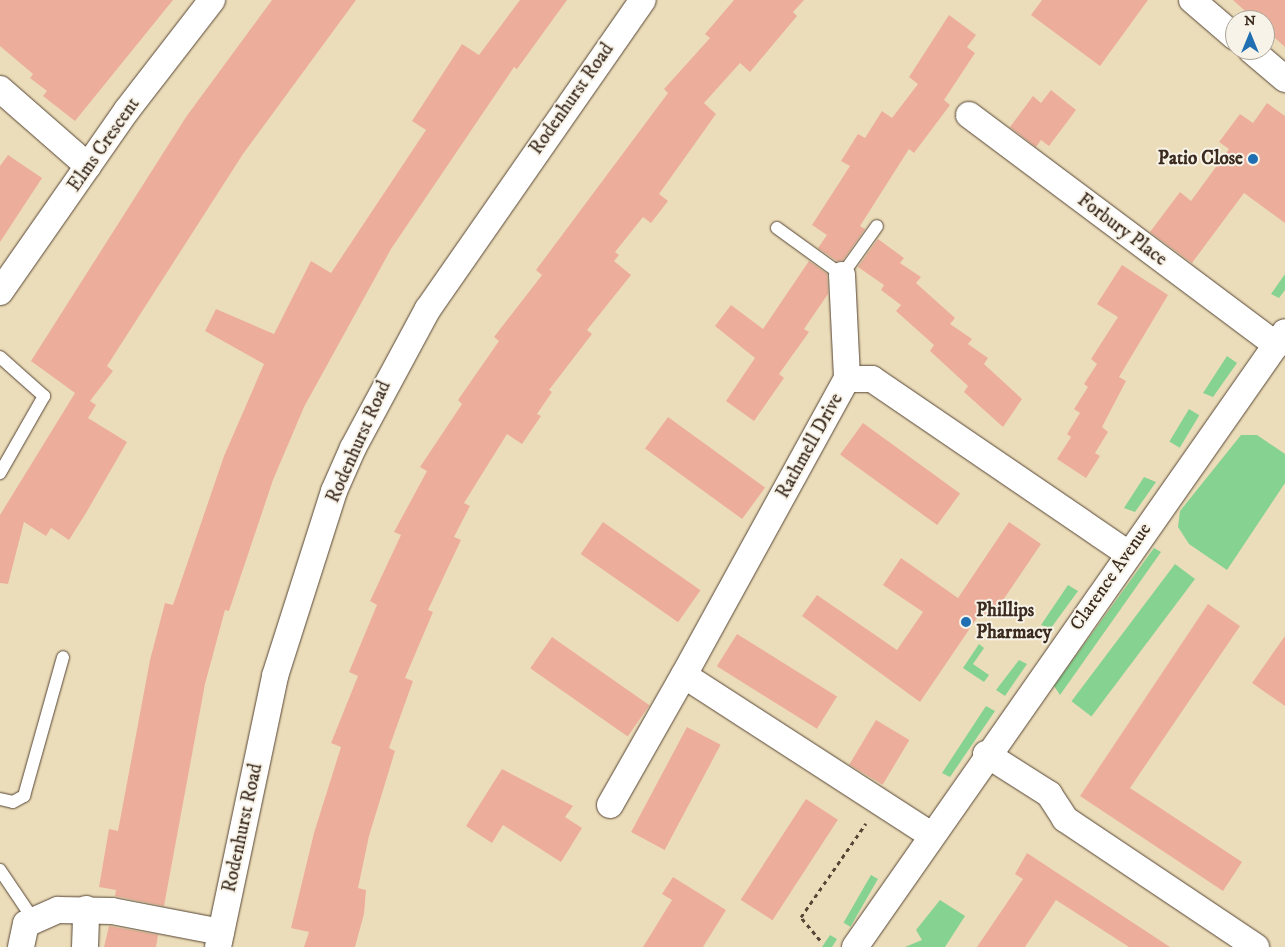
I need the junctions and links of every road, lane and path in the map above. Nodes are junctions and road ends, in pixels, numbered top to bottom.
1 (212, 0) edge
2 (642, 0) edge
3 (1192, 0) edge
4 (1225, 28) edge
5 (1263, 60) edge
6 (1285, 79) edge
7 (0, 89) edge
8 (969, 115) dead end
9 (88, 166) junction
10 (877, 226) dead end
11 (777, 228) dead end
12 (842, 275) junction
13 (0, 292) edge
14 (1280, 338) edge
15 (0, 357) edge
16 (847, 379) junction
17 (0, 473) edge
18 (1127, 554) junction
19 (63, 657) dead end
20 (684, 674) junction
21 (986, 754) junction
22 (0, 799) edge
23 (610, 805) dead end
24 (872, 815) dead end
25 (931, 835) junction
26 (0, 870) edge
27 (86, 909) junction
28 (33, 919) junction
29 (219, 940) edge
30 (820, 940) dead end
31 (21, 947) edge
32 (85, 947) edge
33 (855, 947) edge
34 (1256, 947) edge

1 - 9 street, Elms Crescent
2 - 29 street, Rodenhurst Road
3 - 4 street
5 - 6 street
7 - 9 street
8 - 14 street, Forbury Place
9 - 13 street, Elms Crescent
10 - 12 lane
11 - 12 lane
12 - 16 street
14 - 18 street, Clarence Avenue
15 - 17 lane
16 - 18 street, Rathmell Drive
16 - 20 street, Rathmell Drive
18 - 21 street, Clarence Avenue
19 - 22 lane
20 - 23 street, Rathmell Drive
20 - 25 street
21 - 25 street, Clarence Avenue
21 - 34 street
24 - 30 path
25 - 33 street, Clarence Avenue
26 - 28 lane
27 - 28 street
27 - 29 street
27 - 32 street
28 - 31 street

